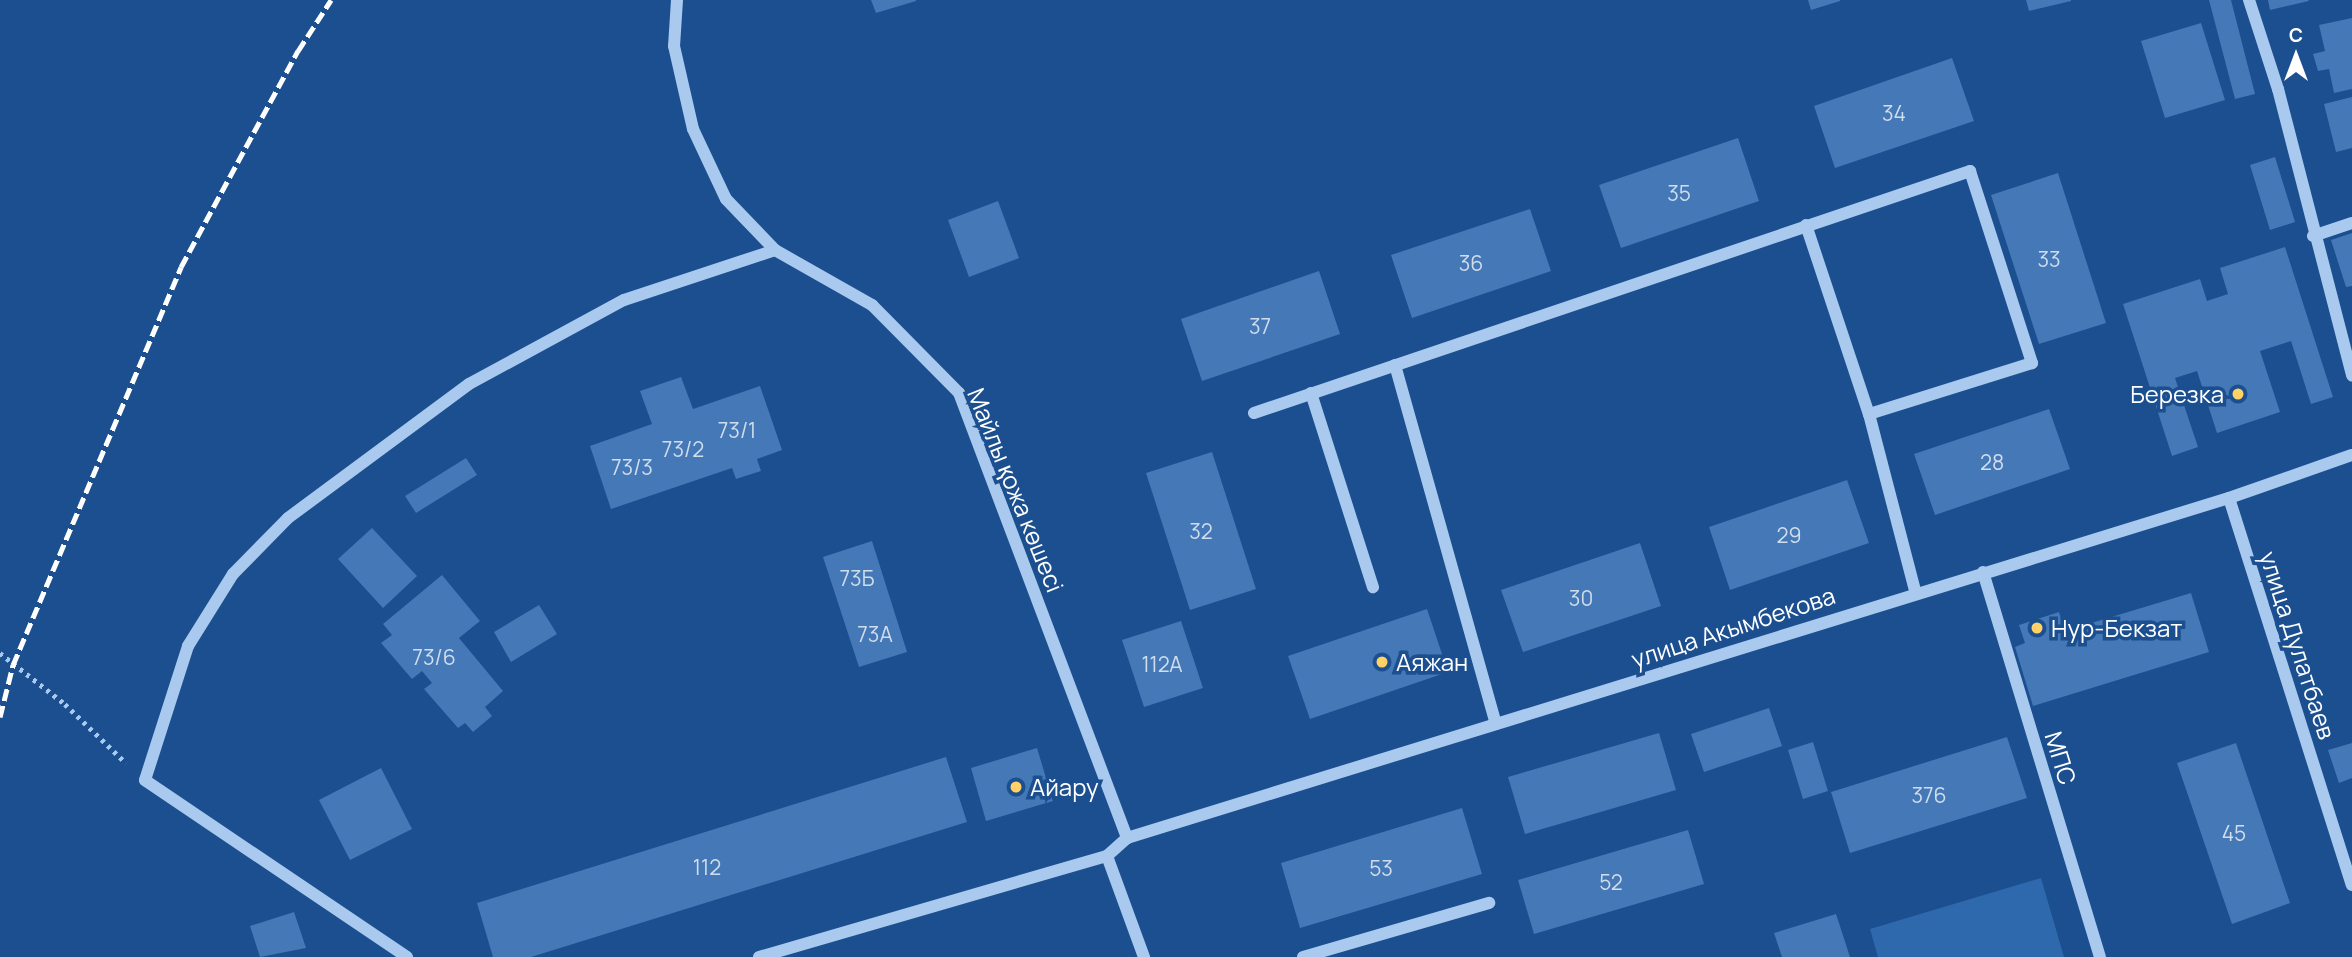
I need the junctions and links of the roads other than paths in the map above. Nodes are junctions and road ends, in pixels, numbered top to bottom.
1 (677, 0) edge
2 (2249, 0) edge
3 (2352, 223) edge
4 (1806, 225) junction
5 (2313, 236) junction
6 (775, 250) junction
7 (1395, 365) junction
8 (2352, 376) edge
9 (1311, 393) junction
10 (1254, 413) dead end
11 (1869, 414) junction
12 (2352, 455) edge
13 (2229, 498) junction
14 (1983, 572) junction
15 (1373, 587) dead end
16 (1915, 591) junction
17 (1496, 724) junction
18 (1127, 838) junction
19 (1107, 856) junction
20 (2352, 885) edge
21 (1489, 903) dead end
22 (407, 957) edge
23 (759, 957) edge
24 (1144, 957) edge
25 (1303, 957) edge
26 (2100, 957) edge

1 - 6 street, Майлы қожа көшесі
2 - 5 street
3 - 5 street
4 - 7 street
4 - 11 street
4 - 11 street
5 - 8 street
6 - 18 street, Майлы қожа көшесі
6 - 22 street
7 - 9 street
7 - 17 street
9 - 10 street
9 - 15 street
11 - 16 street
12 - 13 street, улица Акымбекова
13 - 14 street, улица Акымбекова
13 - 20 street, улица Дулатбаев
14 - 16 street, улица Акымбекова
14 - 26 street, МПС
16 - 17 street, улица Акымбекова
17 - 18 street, улица Акымбекова
18 - 19 street
19 - 23 street
19 - 24 street
21 - 25 street

